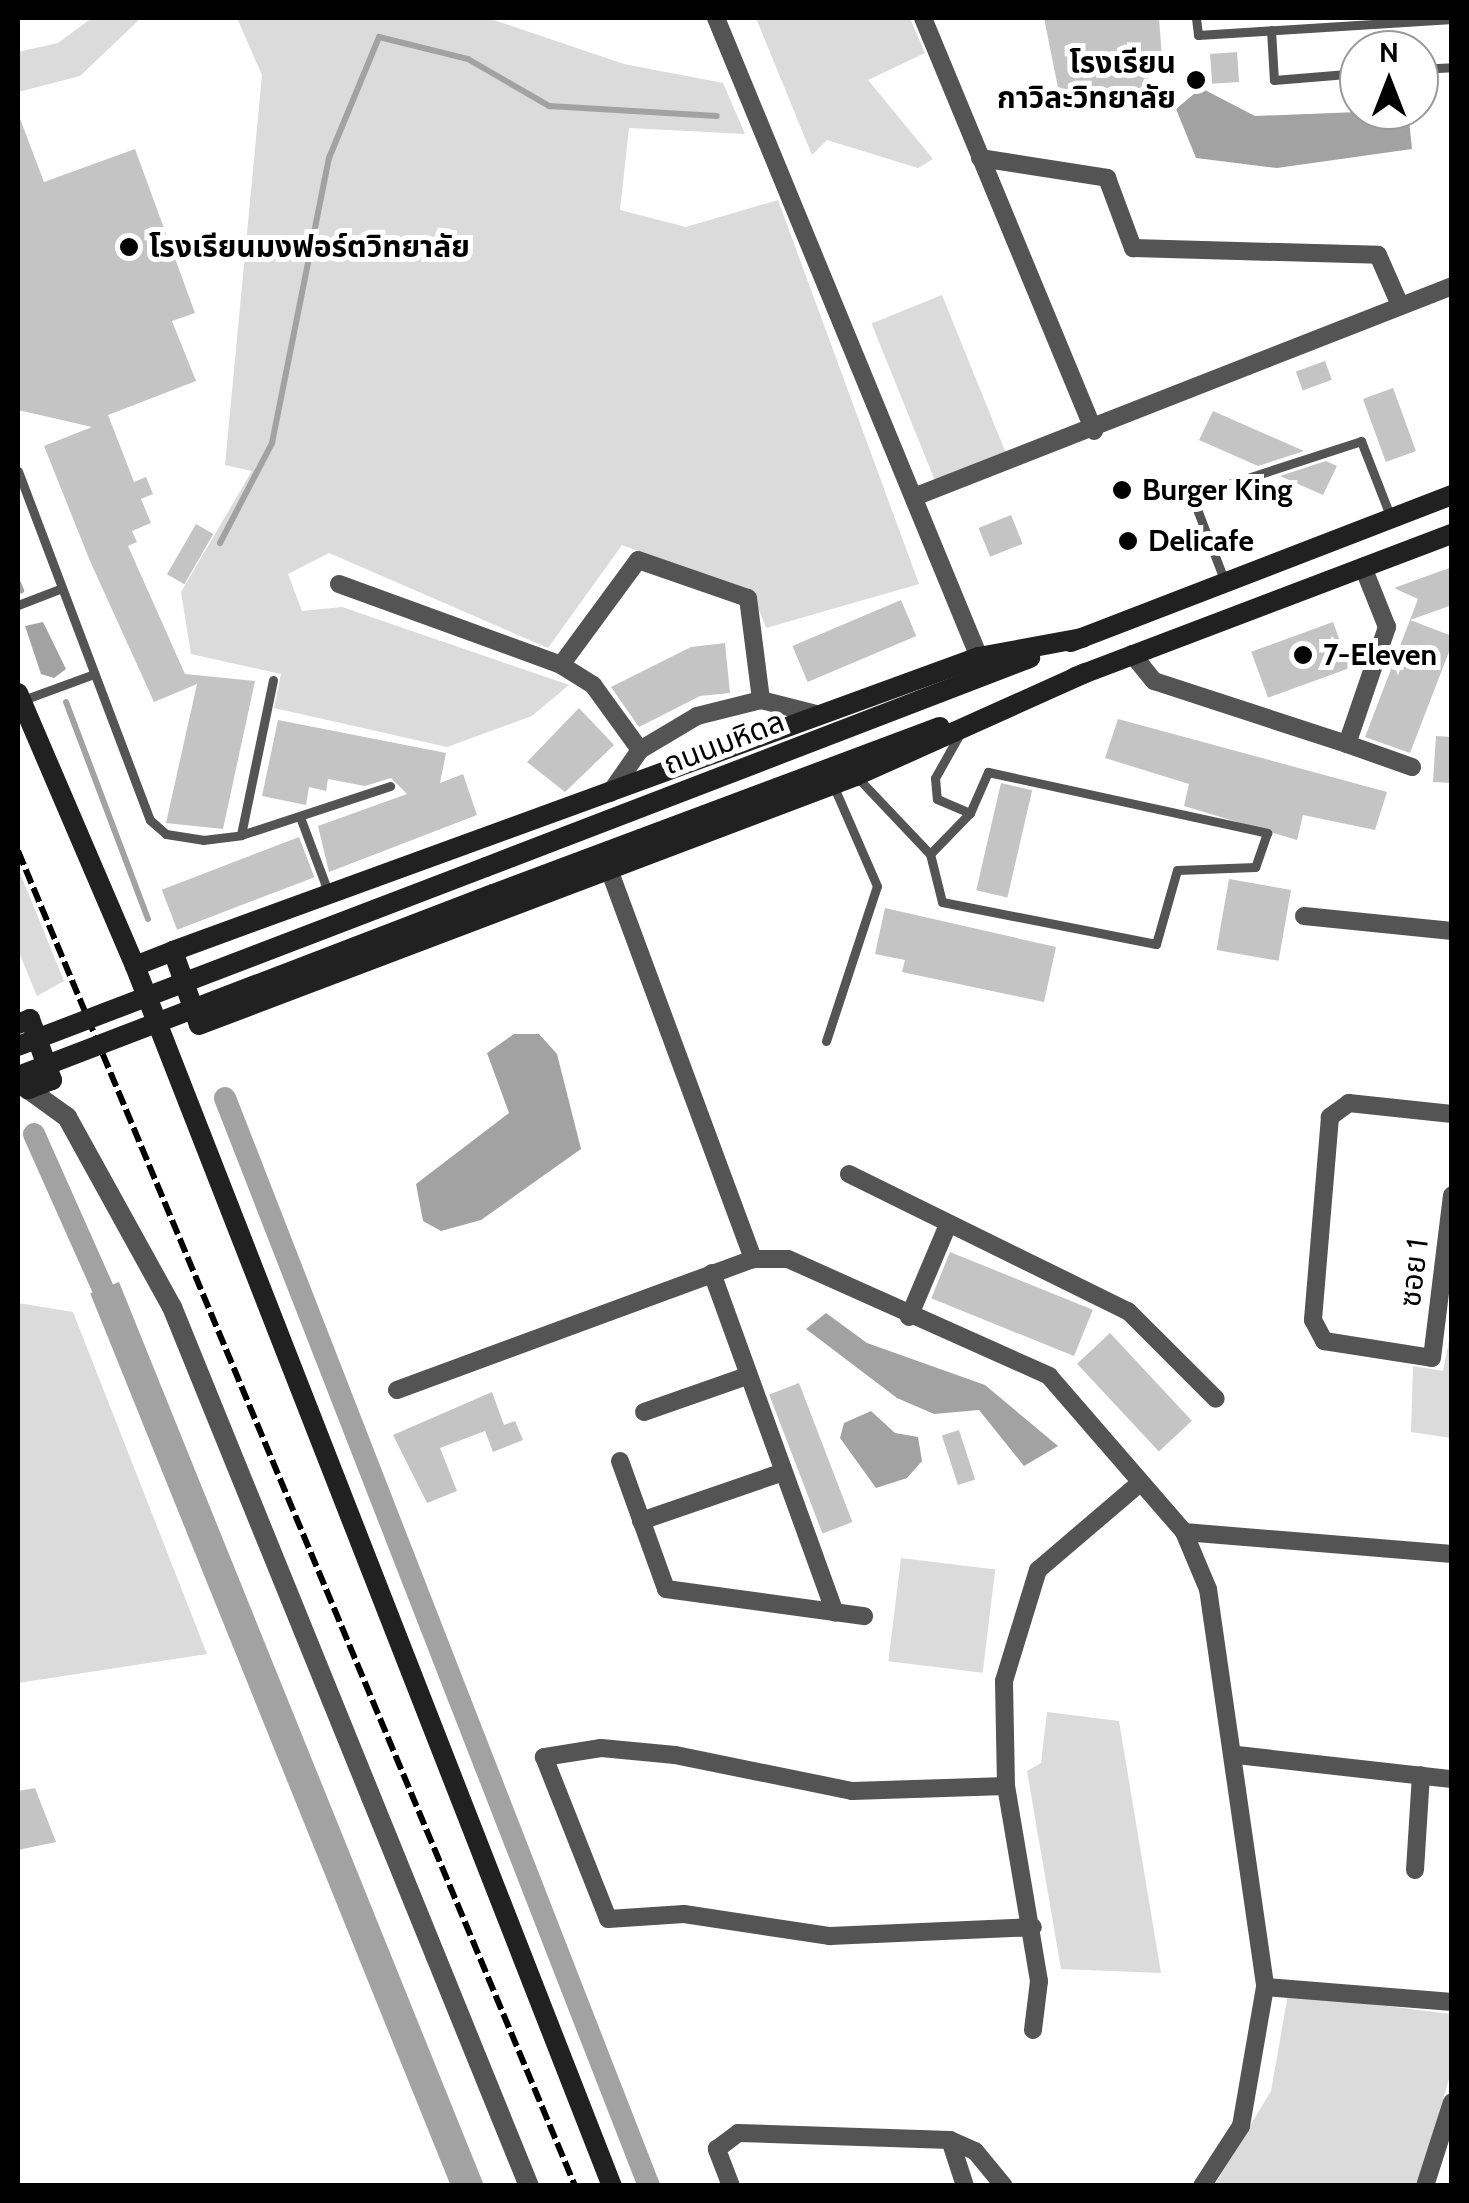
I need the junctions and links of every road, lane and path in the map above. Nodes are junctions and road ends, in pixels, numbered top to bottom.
1 (716, 18) edge
2 (923, 18) edge
3 (1196, 18) edge
4 (1452, 19) edge
5 (1272, 30) junction
6 (1339, 75) edge
7 (980, 158) junction
8 (1452, 286) edge
9 (1400, 306) junction
10 (1094, 432) junction
11 (18, 471) edge
12 (1452, 496) edge
13 (914, 498) junction
14 (1391, 519) junction
15 (1452, 534) edge
16 (1363, 567) junction
17 (1225, 582) junction
18 (339, 584) dead end
19 (62, 588) junction
20 (18, 605) edge
21 (1082, 638) junction
22 (1132, 654) junction
23 (979, 657) junction
24 (562, 665) junction
25 (1085, 673) junction
26 (94, 674) junction
27 (274, 680) dead end
28 (19, 697) edge
29 (761, 700) junction
30 (816, 714) junction
31 (960, 734) junction
32 (1347, 744) junction
33 (640, 750) junction
34 (1412, 767) dead end
35 (856, 776) junction
36 (832, 785) junction
37 (390, 786) dead end
38 (610, 794) junction
39 (970, 813) junction
40 (300, 817) junction
41 (241, 835) junction
42 (930, 854) junction
43 (610, 872) junction
44 (329, 895) junction
45 (1304, 916) dead end
46 (1452, 931) edge
47 (173, 951) junction
48 (135, 966) junction
49 (18, 1024) edge
50 (199, 1025) junction
51 (164, 1040) junction
52 (826, 1041) dead end
53 (18, 1046) edge
54 (18, 1064) edge
55 (52, 1080) junction
56 (21, 1086) edge
57 (1452, 1114) edge
58 (67, 1117) junction
59 (849, 1174) dead end
60 (1452, 1195) edge
61 (947, 1227) junction
62 (753, 1259) junction
63 (712, 1272) junction
64 (909, 1317) junction
65 (747, 1376) junction
66 (397, 1390) dead end
67 (1216, 1399) dead end
68 (644, 1412) dead end
69 (620, 1461) dead end
70 (784, 1472) junction
71 (1142, 1482) junction
72 (641, 1521) junction
73 (1184, 1532) junction
74 (1452, 1554) edge
75 (835, 1612) junction
76 (864, 1616) dead end
77 (1237, 1756) junction
78 (1421, 1776) junction
79 (1452, 1779) edge
80 (1006, 1786) junction
81 (1415, 1870) dead end
82 (1034, 1928) junction
83 (1265, 1987) junction
84 (1452, 2002) edge
85 (1033, 2030) dead end
86 (1452, 2102) edge
87 (950, 2140) junction
88 (529, 2186) edge
89 (612, 2186) edge
90 (732, 2186) edge
91 (965, 2186) edge
92 (1004, 2186) edge
93 (1202, 2186) edge
94 (1425, 2186) edge

1 - 13 street
2 - 7 street
3 - 5 lane
4 - 5 lane
5 - 6 lane
7 - 9 street
7 - 10 street
8 - 9 street
9 - 10 street
10 - 13 street
11 - 19 lane
12 - 14 main road, ถนนมหิดล
13 - 23 street
14 - 17 main road, ถนนมหิดล
14 - 17 lane
15 - 16 main road, ถนนมหิดล
16 - 22 main road, ถนนมหิดล
16 - 32 street
17 - 21 main road, ถนนมหิดล
18 - 24 street
19 - 20 lane
19 - 26 lane
21 - 23 main road
21 - 53 main road, ถนนมหิดล, bridge
22 - 25 main road, ถนนมหิดล
22 - 32 street
23 - 30 main road
24 - 29 street
24 - 33 street
25 - 31 main road
25 - 56 main road, ถนนมหิดล, bridge
26 - 28 lane
26 - 41 lane
27 - 41 lane
28 - 48 main road
29 - 30 street
29 - 33 street
30 - 38 main road
31 - 35 main road
31 - 39 lane
32 - 34 street
33 - 38 street
35 - 36 main road
35 - 42 lane
36 - 43 main road
36 - 52 lane
37 - 40 lane
38 - 44 main road
39 - 42 lane
39 - 42 lane
40 - 41 lane
40 - 44 lane
43 - 50 main road
43 - 62 street
44 - 47 main road
45 - 46 street
47 - 48 main road
47 - 50 main road
48 - 51 main road
49 - 55 main road
50 - 51 main road
51 - 89 main road
54 - 56 main road
55 - 56 main road
55 - 58 street
56 - 58 street
57 - 60 street, ซอย 1
58 - 88 street
59 - 61 street
61 - 64 street
61 - 67 street
62 - 63 street
62 - 64 street
63 - 65 street
63 - 66 street
64 - 71 street
65 - 68 street
65 - 70 street
69 - 72 street
70 - 72 street
70 - 75 street
71 - 73 street
71 - 80 street
72 - 75 street
73 - 74 street
73 - 77 street
75 - 76 street
77 - 78 street
77 - 83 street
78 - 79 street
78 - 81 street
80 - 82 street
80 - 82 street
82 - 85 street
83 - 84 street
83 - 93 street
86 - 94 street
87 - 90 street
87 - 91 street
87 - 92 street

